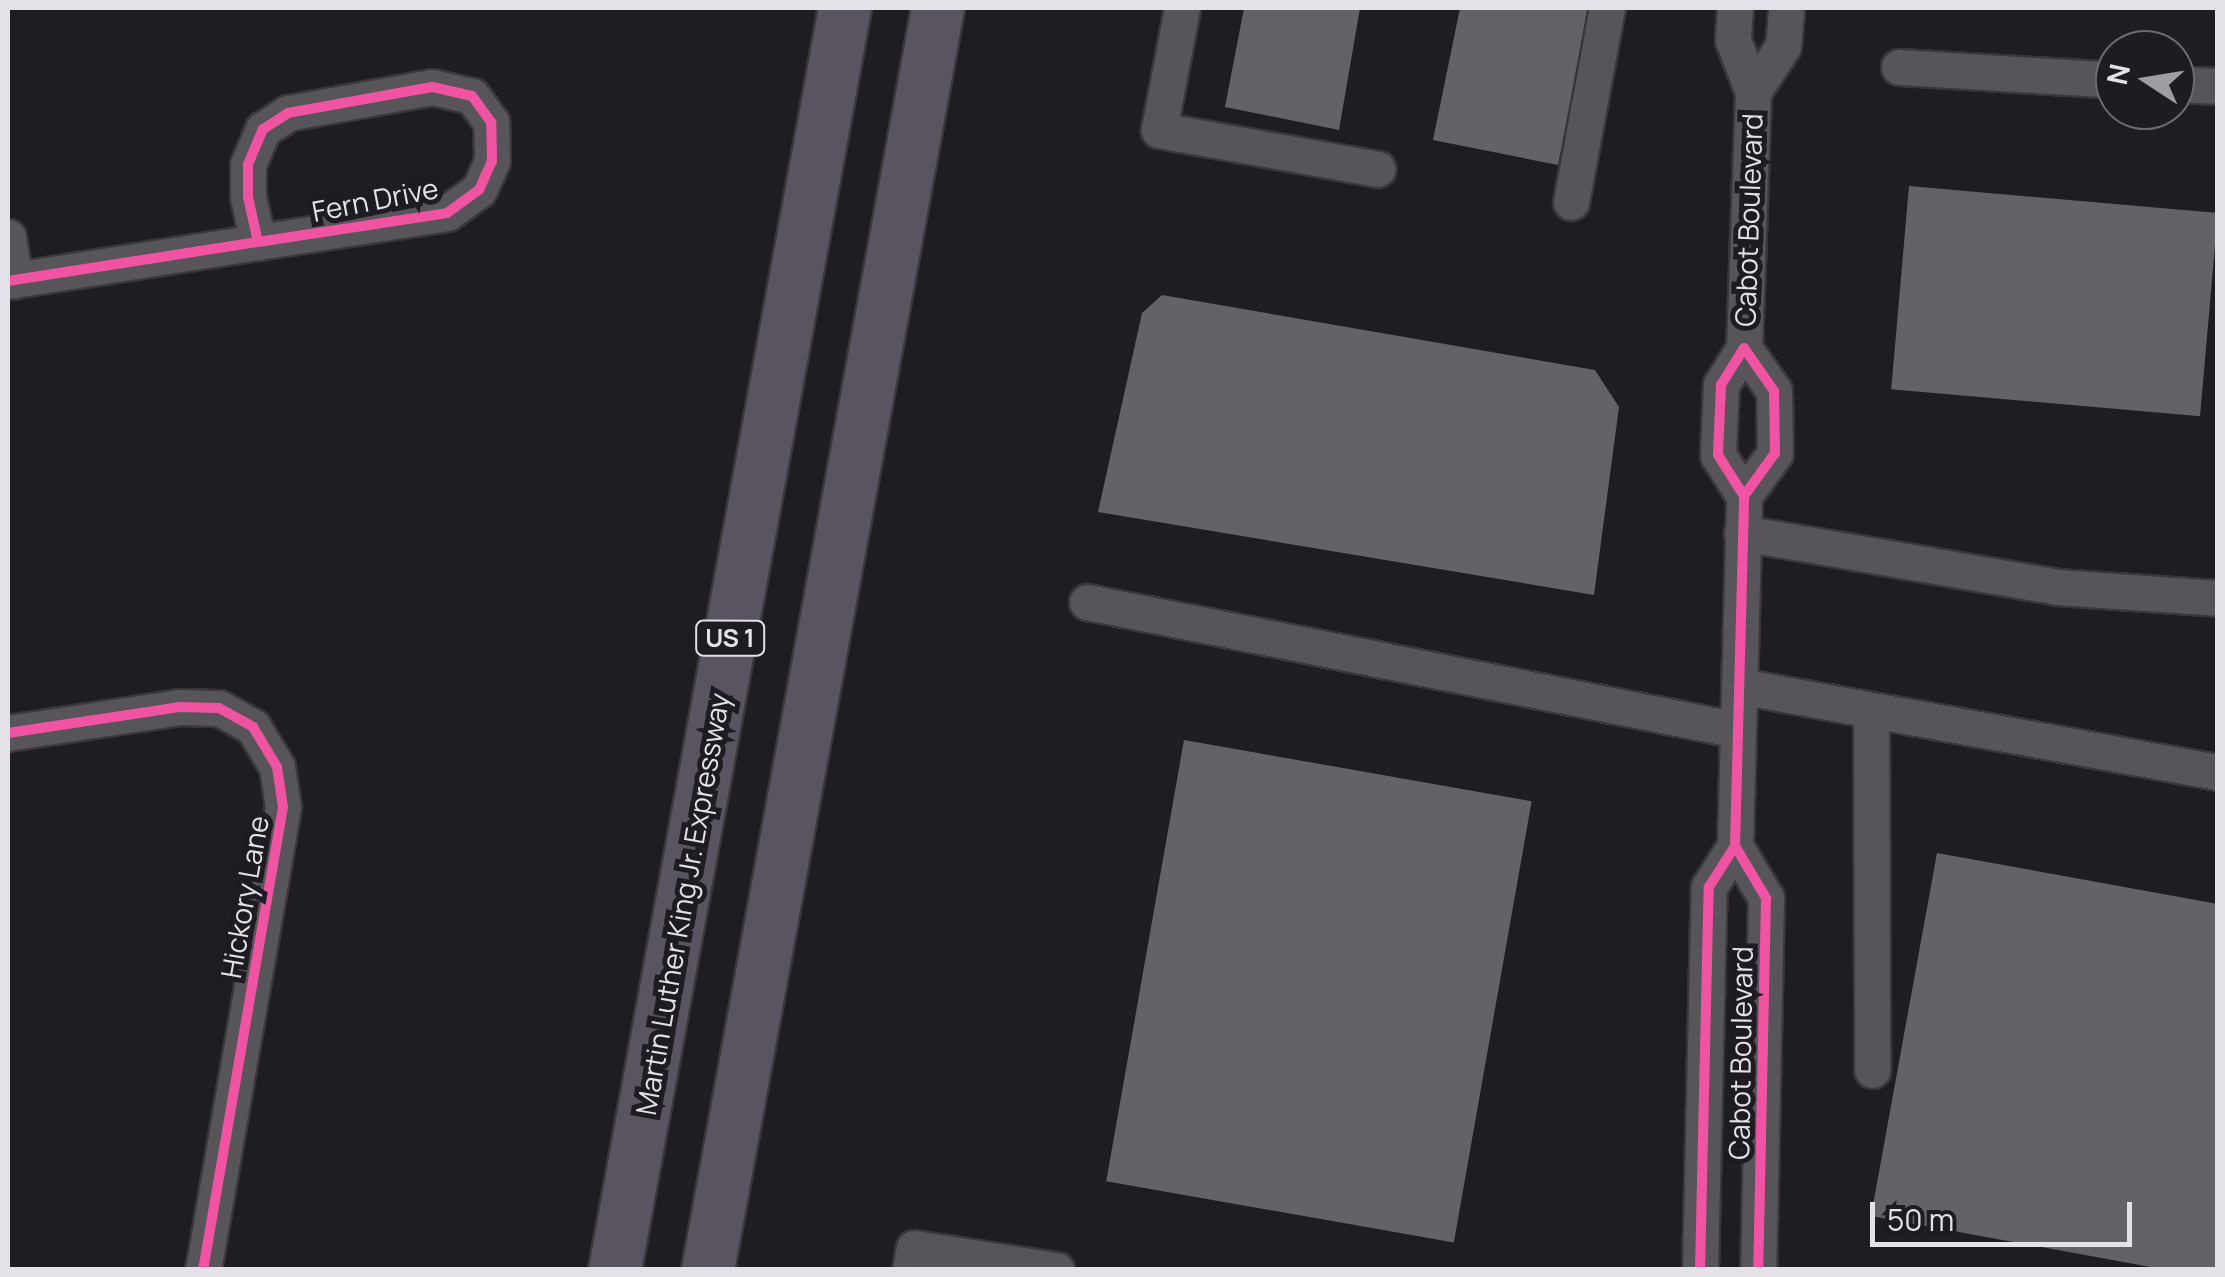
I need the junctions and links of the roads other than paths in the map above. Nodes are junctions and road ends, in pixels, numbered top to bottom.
1 (845, 8) edge
2 (938, 8) edge
3 (1182, 8) edge
4 (1607, 8) edge
5 (1735, 8) edge
6 (1786, 8) edge
7 (1900, 67) dead end
8 (2095, 79) edge
9 (1753, 92) junction
10 (1378, 170) dead end
11 (1571, 202) dead end
12 (8, 237) edge
13 (258, 242) junction
14 (11, 281) edge
15 (1744, 348) junction
16 (1744, 496) junction
17 (1742, 533) junction
18 (2218, 598) edge
19 (1088, 602) dead end
20 (1739, 686) junction
21 (1871, 710) junction
22 (1738, 730) junction
23 (8, 733) edge
24 (2218, 772) edge
25 (1735, 846) junction
26 (1872, 1070) dead end
27 (1036, 1268) edge
28 (203, 1270) edge
29 (615, 1270) edge
30 (708, 1270) edge
31 (910, 1270) edge
32 (1700, 1270) edge
33 (1758, 1270) edge

1 - 29 highway, Martin Luther King Jr. Expressway / US 1
2 - 30 highway
3 - 10 street
4 - 11 street
5 - 9 street, Cabot Boulevard
6 - 9 street, Cabot Boulevard
7 - 8 street
9 - 15 street, Cabot Boulevard
12 - 14 street
13 - 13 street, Fern Drive
13 - 14 street, Fern Drive
15 - 16 street, Cabot Boulevard
15 - 16 street, Cabot Boulevard
16 - 17 street
17 - 18 street
17 - 20 street
19 - 22 street
20 - 21 street
20 - 22 street
21 - 24 street
21 - 26 street
22 - 25 street
23 - 28 street, Hickory Lane
25 - 32 street, Cabot Boulevard
25 - 33 street, Cabot Boulevard
27 - 31 street

